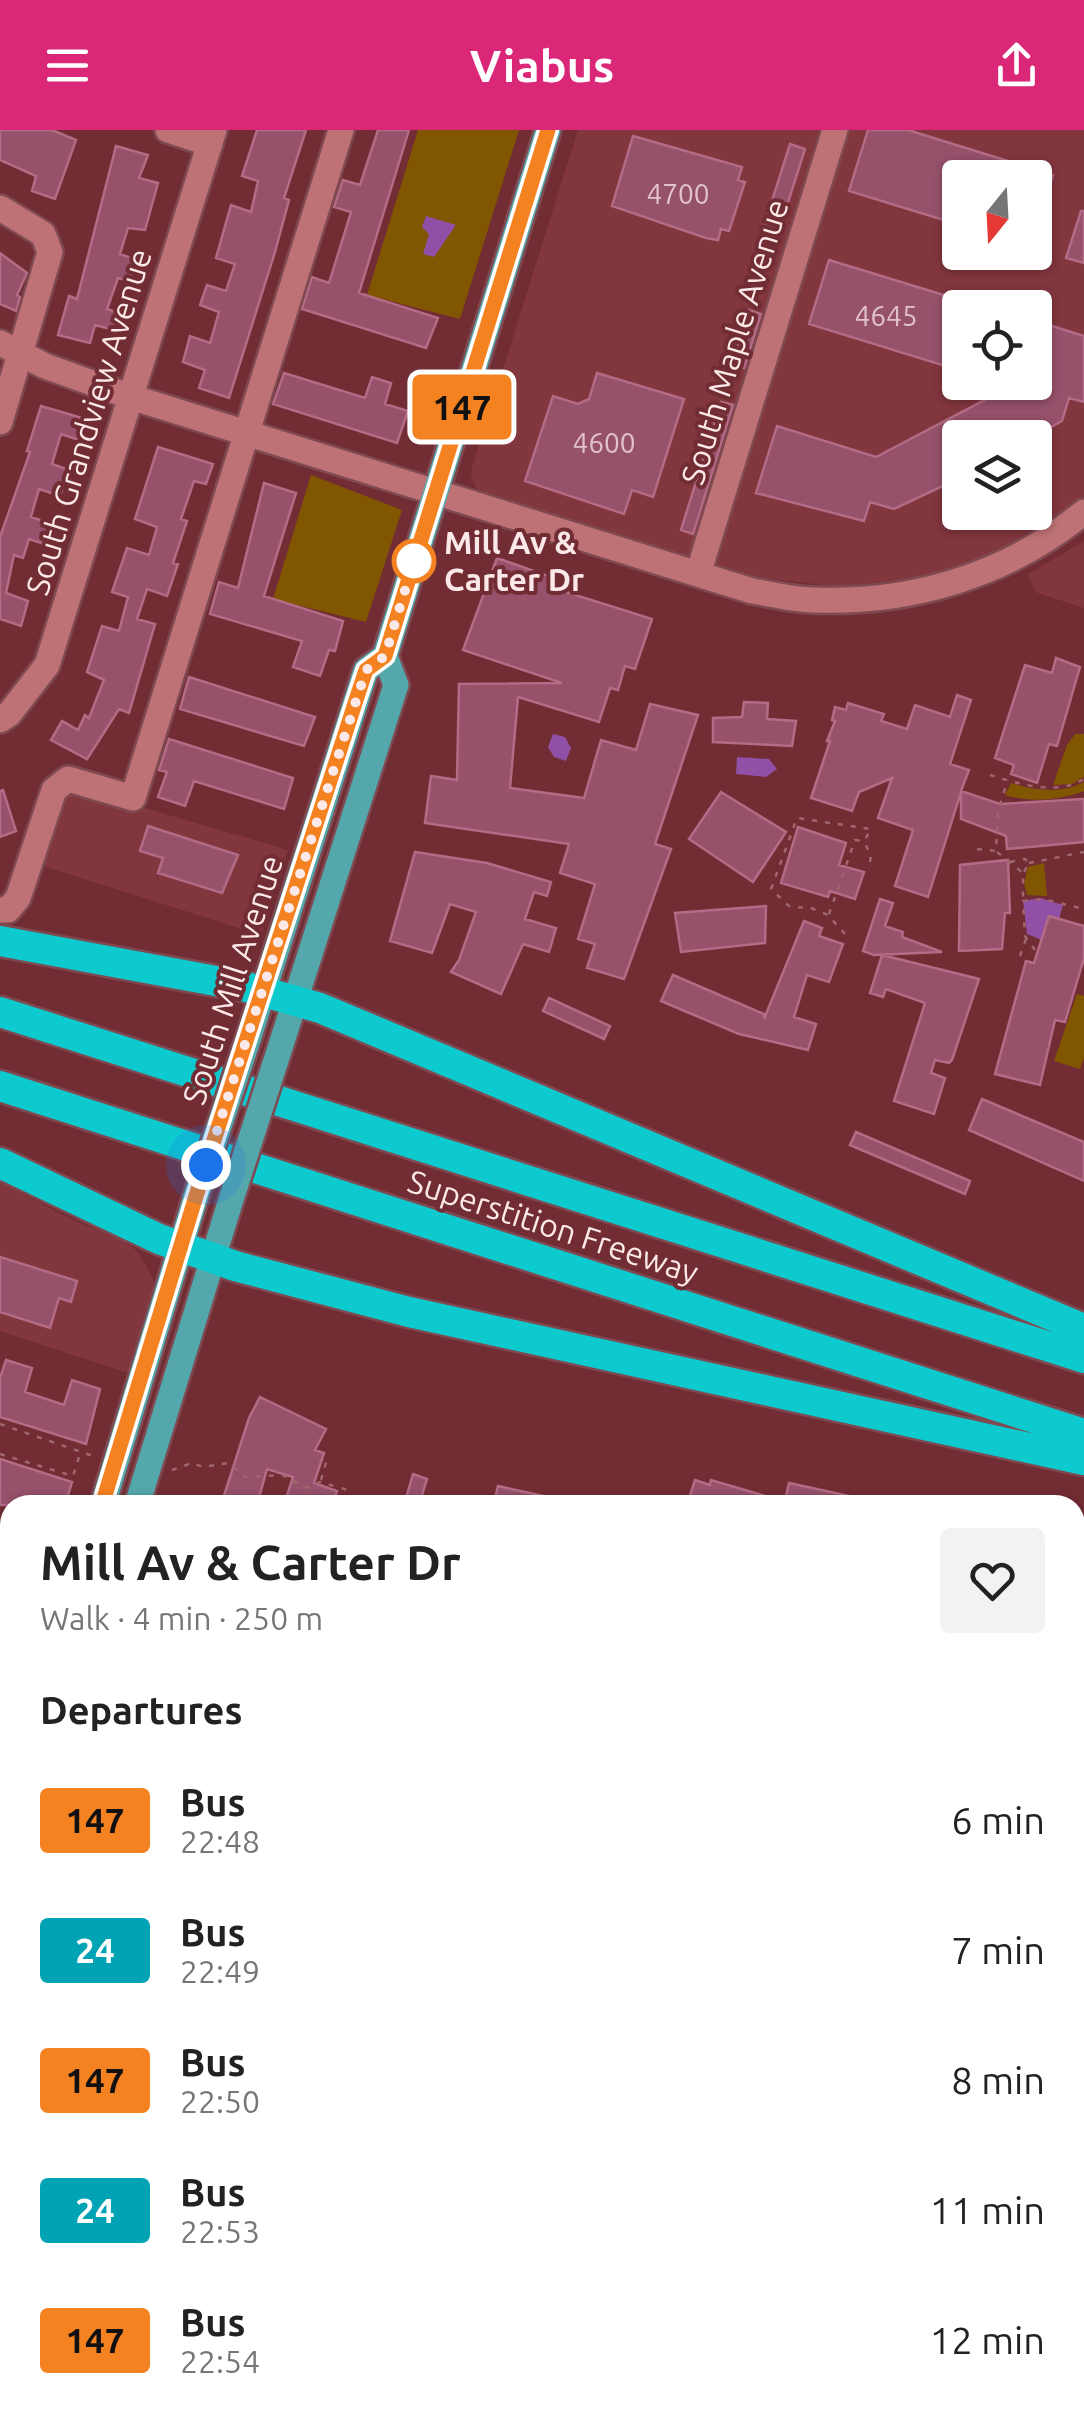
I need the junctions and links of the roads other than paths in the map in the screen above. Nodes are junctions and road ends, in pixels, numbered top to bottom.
1 (168, 130) edge
2 (341, 130) edge
3 (548, 130) edge
4 (835, 130) edge
5 (212, 137) edge
6 (0, 208) edge
7 (11, 348) edge
8 (130, 397) junction
9 (0, 422) edge
10 (245, 434) junction
11 (435, 492) junction
12 (1084, 512) edge
13 (698, 574) junction
14 (385, 656) junction
15 (0, 720) edge
16 (0, 910) edge
17 (0, 941) edge
18 (264, 991) junction
19 (295, 1000) junction
20 (0, 1012) edge
21 (0, 1086) edge
22 (0, 1162) edge
23 (180, 1247) junction
24 (213, 1258) junction
25 (1084, 1329) edge
26 (1084, 1358) edge
27 (1084, 1434) edge
28 (1084, 1460) edge
29 (105, 1495) edge
30 (140, 1495) edge

1 - 5 street
2 - 10 street
3 - 11 main road, South Mill Avenue
4 - 13 street, South Maple Avenue
5 - 8 street, South Grandview Avenue
6 - 7 street
7 - 8 street
7 - 9 street
8 - 10 street
8 - 15 street, South Grandview Avenue
10 - 11 street
10 - 16 street
11 - 13 street
11 - 14 main road, South Mill Avenue
12 - 13 street
14 - 18 main road, South Mill Avenue
14 - 19 main road, South Mill Avenue
17 - 18 highway
18 - 19 highway
18 - 23 main road, South Mill Avenue, bridge
19 - 24 main road, South Mill Avenue, bridge
19 - 25 highway
20 - 26 highway, Superstition Freeway
21 - 27 highway, Superstition Freeway
22 - 23 highway
23 - 24 highway
23 - 29 main road, South Mill Avenue
24 - 28 highway
24 - 30 main road, South Mill Avenue

